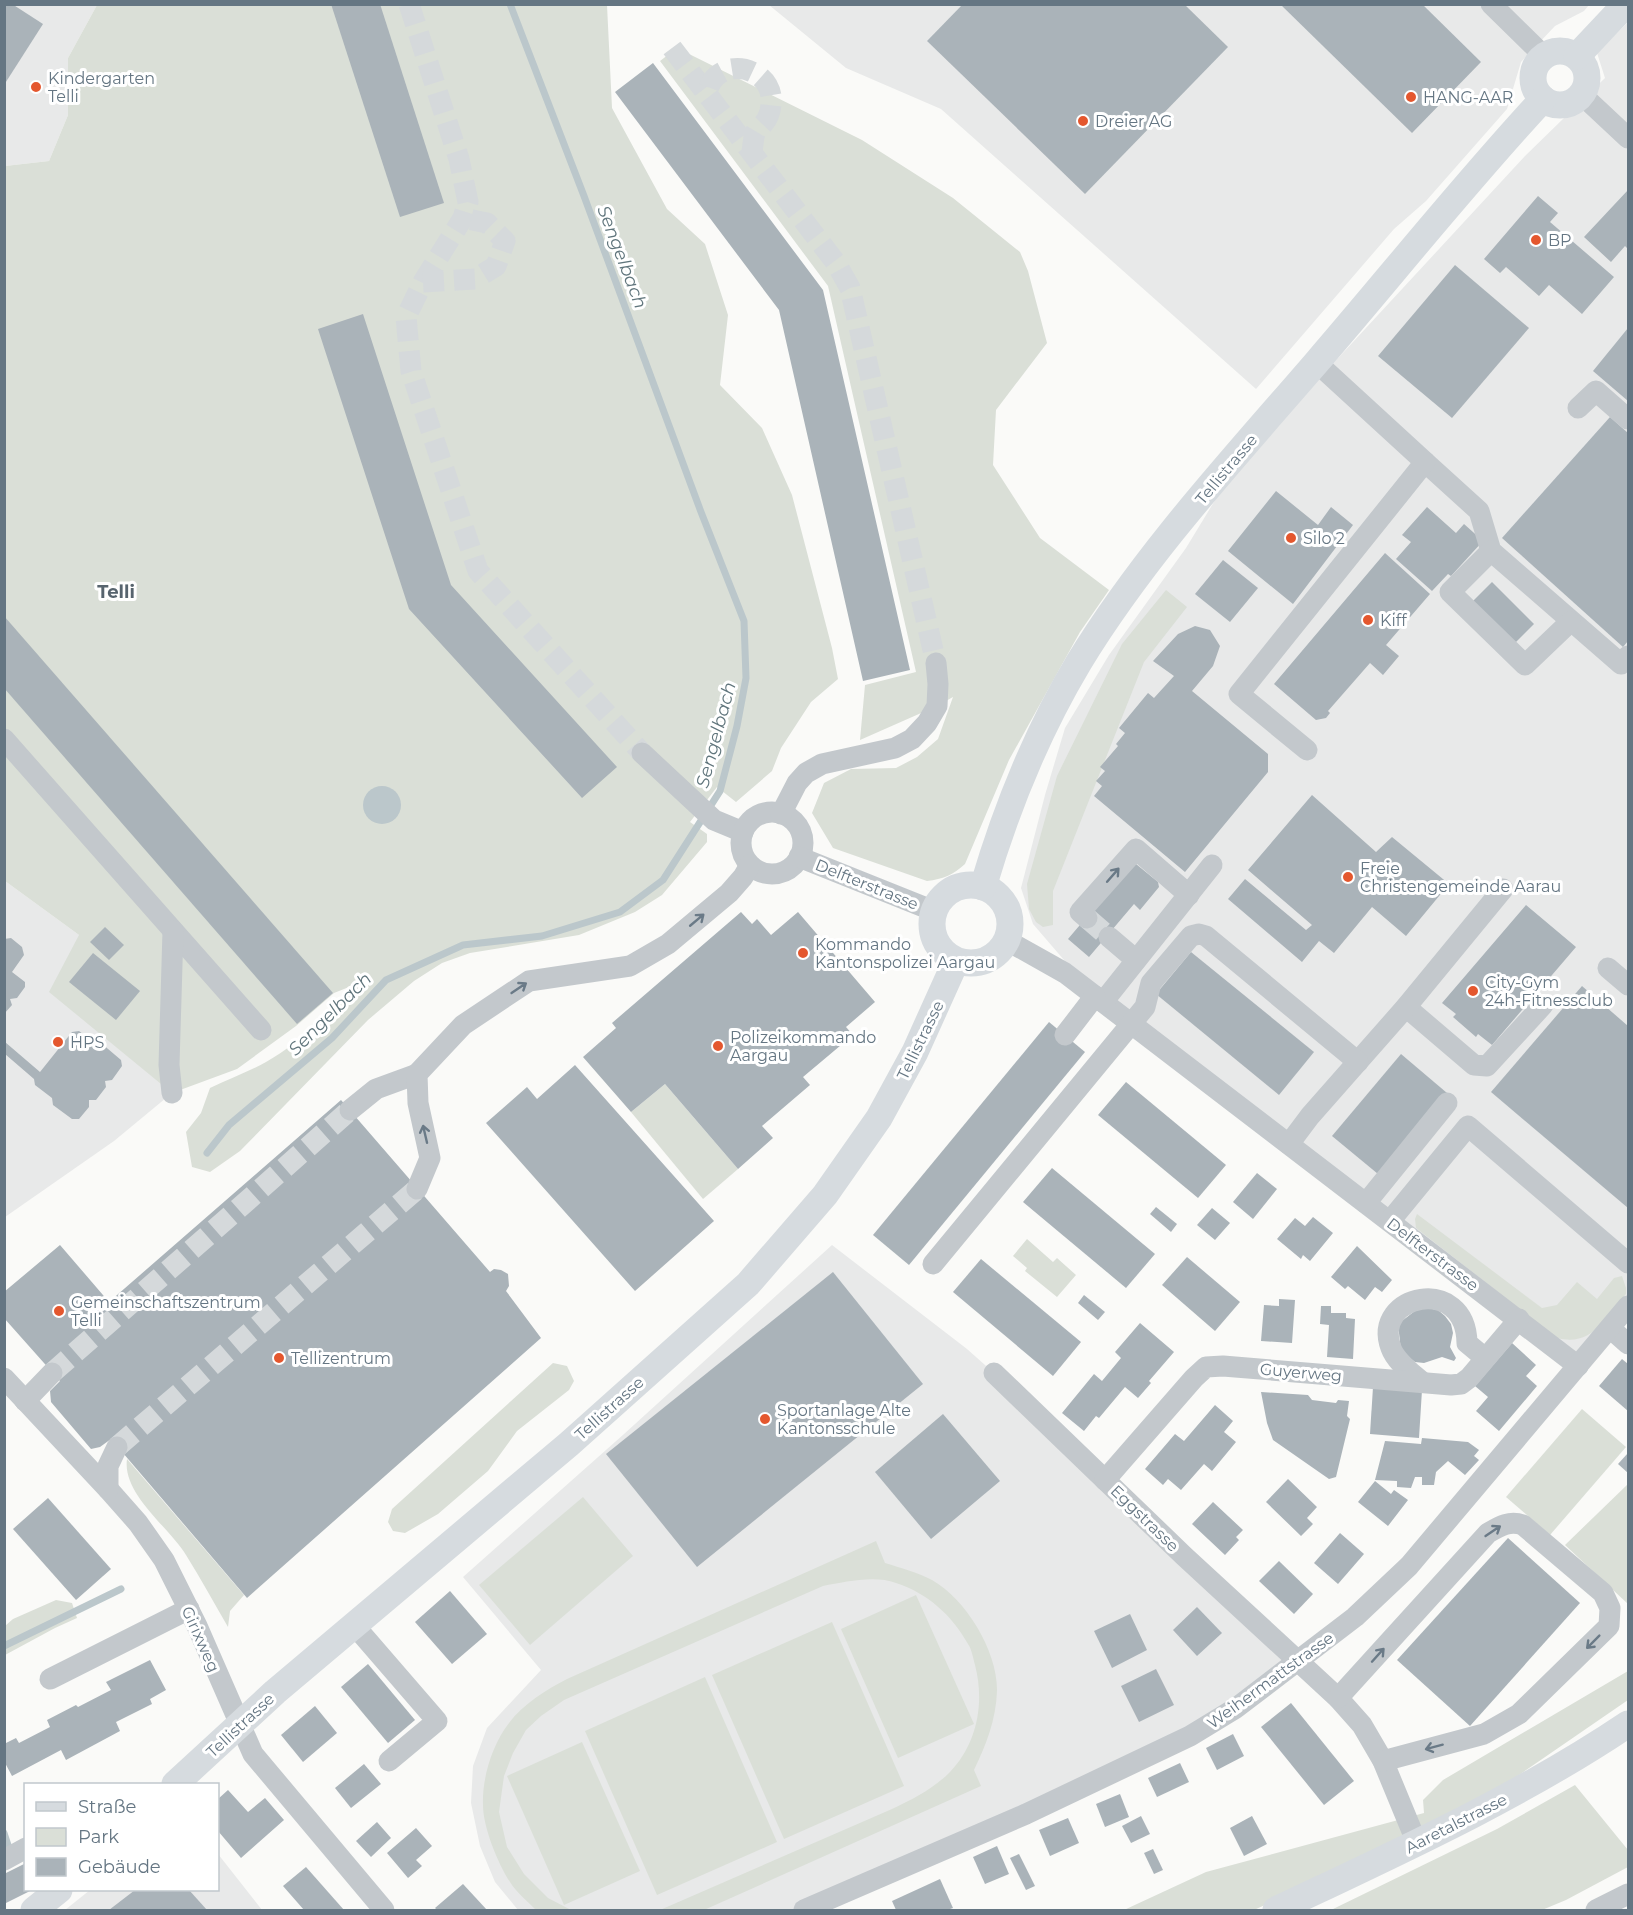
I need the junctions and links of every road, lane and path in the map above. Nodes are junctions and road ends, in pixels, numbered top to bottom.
1 (1491, 4) edge
2 (1626, 4) edge
3 (1544, 56) junction
4 (1577, 56) junction
5 (1582, 95) junction
6 (1543, 99) junction
7 (1629, 138) edge
8 (1317, 363) junction
9 (1578, 408) dead end
10 (1629, 419) edge
11 (1425, 462) junction
12 (1491, 551) junction
13 (1570, 622) junction
14 (1629, 656) edge
15 (936, 663) tunnel mouth
16 (4, 739) edge
17 (1307, 750) dead end
18 (642, 753) tunnel mouth
19 (781, 814) junction
20 (743, 832) junction
21 (799, 857) junction
22 (750, 865) junction
23 (1212, 865) dead end
24 (983, 887) junction
25 (1503, 889) dead end
26 (1189, 895) junction
27 (934, 911) junction
28 (1087, 918) dead end
29 (173, 931) junction
30 (1109, 937) tunnel mouth
31 (1006, 940) junction
32 (1136, 960) junction
33 (957, 961) junction
34 (1608, 968) dead end
35 (1629, 985) edge
36 (1099, 999) junction
37 (1543, 1005) dead end
38 (1407, 1006) junction
39 (1131, 1023) junction
40 (261, 1030) dead end
41 (1065, 1035) dead end
42 (1358, 1062) junction
43 (417, 1074) junction
44 (172, 1093) dead end
45 (1447, 1102) dead end
46 (350, 1110) tunnel mouth
47 (1289, 1144) junction
48 (417, 1189) tunnel mouth
49 (1366, 1203) junction
50 (1390, 1221) junction
51 (1629, 1263) edge
52 (933, 1264) dead end
53 (1629, 1306) edge
54 (1519, 1319) junction
55 (1610, 1328) junction
56 (1629, 1344) edge
57 (1485, 1358) junction
58 (1578, 1366) junction
59 (52, 1373) tunnel mouth
60 (994, 1373) dead end
61 (4, 1378) edge
62 (1422, 1382) junction
63 (25, 1401) junction
64 (117, 1447) tunnel mouth
65 (1105, 1480) junction
66 (108, 1489) junction
67 (189, 1608) junction
68 (354, 1625) junction
69 (1297, 1661) junction
70 (51, 1679) dead end
71 (1338, 1698) junction
72 (1629, 1724) edge
73 (240, 1725) junction
74 (1629, 1741) edge
75 (389, 1761) dead end
76 (1383, 1761) junction
77 (177, 1783) edge
78 (1414, 1836) dead end
79 (24, 1849) edge
80 (4, 1860) edge
81 (58, 1891) edge
82 (1629, 1894) edge
83 (1601, 1909) edge
84 (34, 1911) edge
85 (384, 1911) edge
86 (804, 1911) edge
87 (1276, 1911) edge
88 (1312, 1911) edge

1 - 3 street
2 - 4 main road
3 - 4 main road
3 - 6 main road
4 - 5 main road
5 - 6 main road
5 - 7 street
6 - 8 main road, Tellistrasse
8 - 11 street
8 - 24 main road, Tellistrasse
9 - 10 street
11 - 12 street
11 - 17 street
12 - 13 street
12 - 13 street
13 - 14 street
15 - 19 street
16 - 29 street
18 - 20 street
19 - 20 street
19 - 21 street
20 - 22 street
21 - 22 street
21 - 27 street, Delfterstrasse
43 -> 22 street
23 - 26 street
24 - 27 main road
24 - 31 main road
25 - 38 street
28 -> 26 street
26 - 32 street
27 - 33 main road
29 - 40 street
29 - 44 street
30 - 32 street
31 - 33 main road
31 - 36 street, Delfterstrasse
32 - 36 street
33 - 68 main road, Tellistrasse
34 - 35 street
36 - 39 street, Delfterstrasse
36 - 41 street
37 - 38 street
38 - 42 street
39 - 42 street
39 - 47 street, Delfterstrasse
39 - 52 street
42 - 47 street
43 - 46 street
48 -> 43 street
45 - 49 street
47 - 49 street, Delfterstrasse
49 - 50 street, Delfterstrasse
50 - 51 street
50 - 54 street, Delfterstrasse
53 - 55 street, Weihermattstrasse
54 - 57 street, Guyerweg
54 - 58 street, Delfterstrasse
55 - 56 street
55 - 58 street, Weihermattstrasse
57 - 62 street, Guyerweg
57 - 62 street
58 - 69 street, Weihermattstrasse
59 - 63 street
60 - 65 street, Eggstrasse
61 - 63 street, Girixweg
62 - 65 street, Guyerweg
63 - 66 street, Girixweg
64 - 66 street
65 - 69 street, Eggstrasse
66 - 67 street, Girixweg
67 - 70 street
67 - 73 street, Girixweg
68 - 73 main road, Tellistrasse
68 - 75 street
69 - 71 street, Eggstrasse
69 - 86 street, Weihermattstrasse
71 - 76 street, Eggstrasse
71 -> 76 street
72 - 87 main road, Aaretalstrasse
73 - 77 main road, Tellistrasse
73 - 85 street, Girixweg
74 - 88 main road, Aaretalstrasse
76 - 78 street, Eggstrasse
79 - 80 street
81 - 84 main road
82 - 83 street

